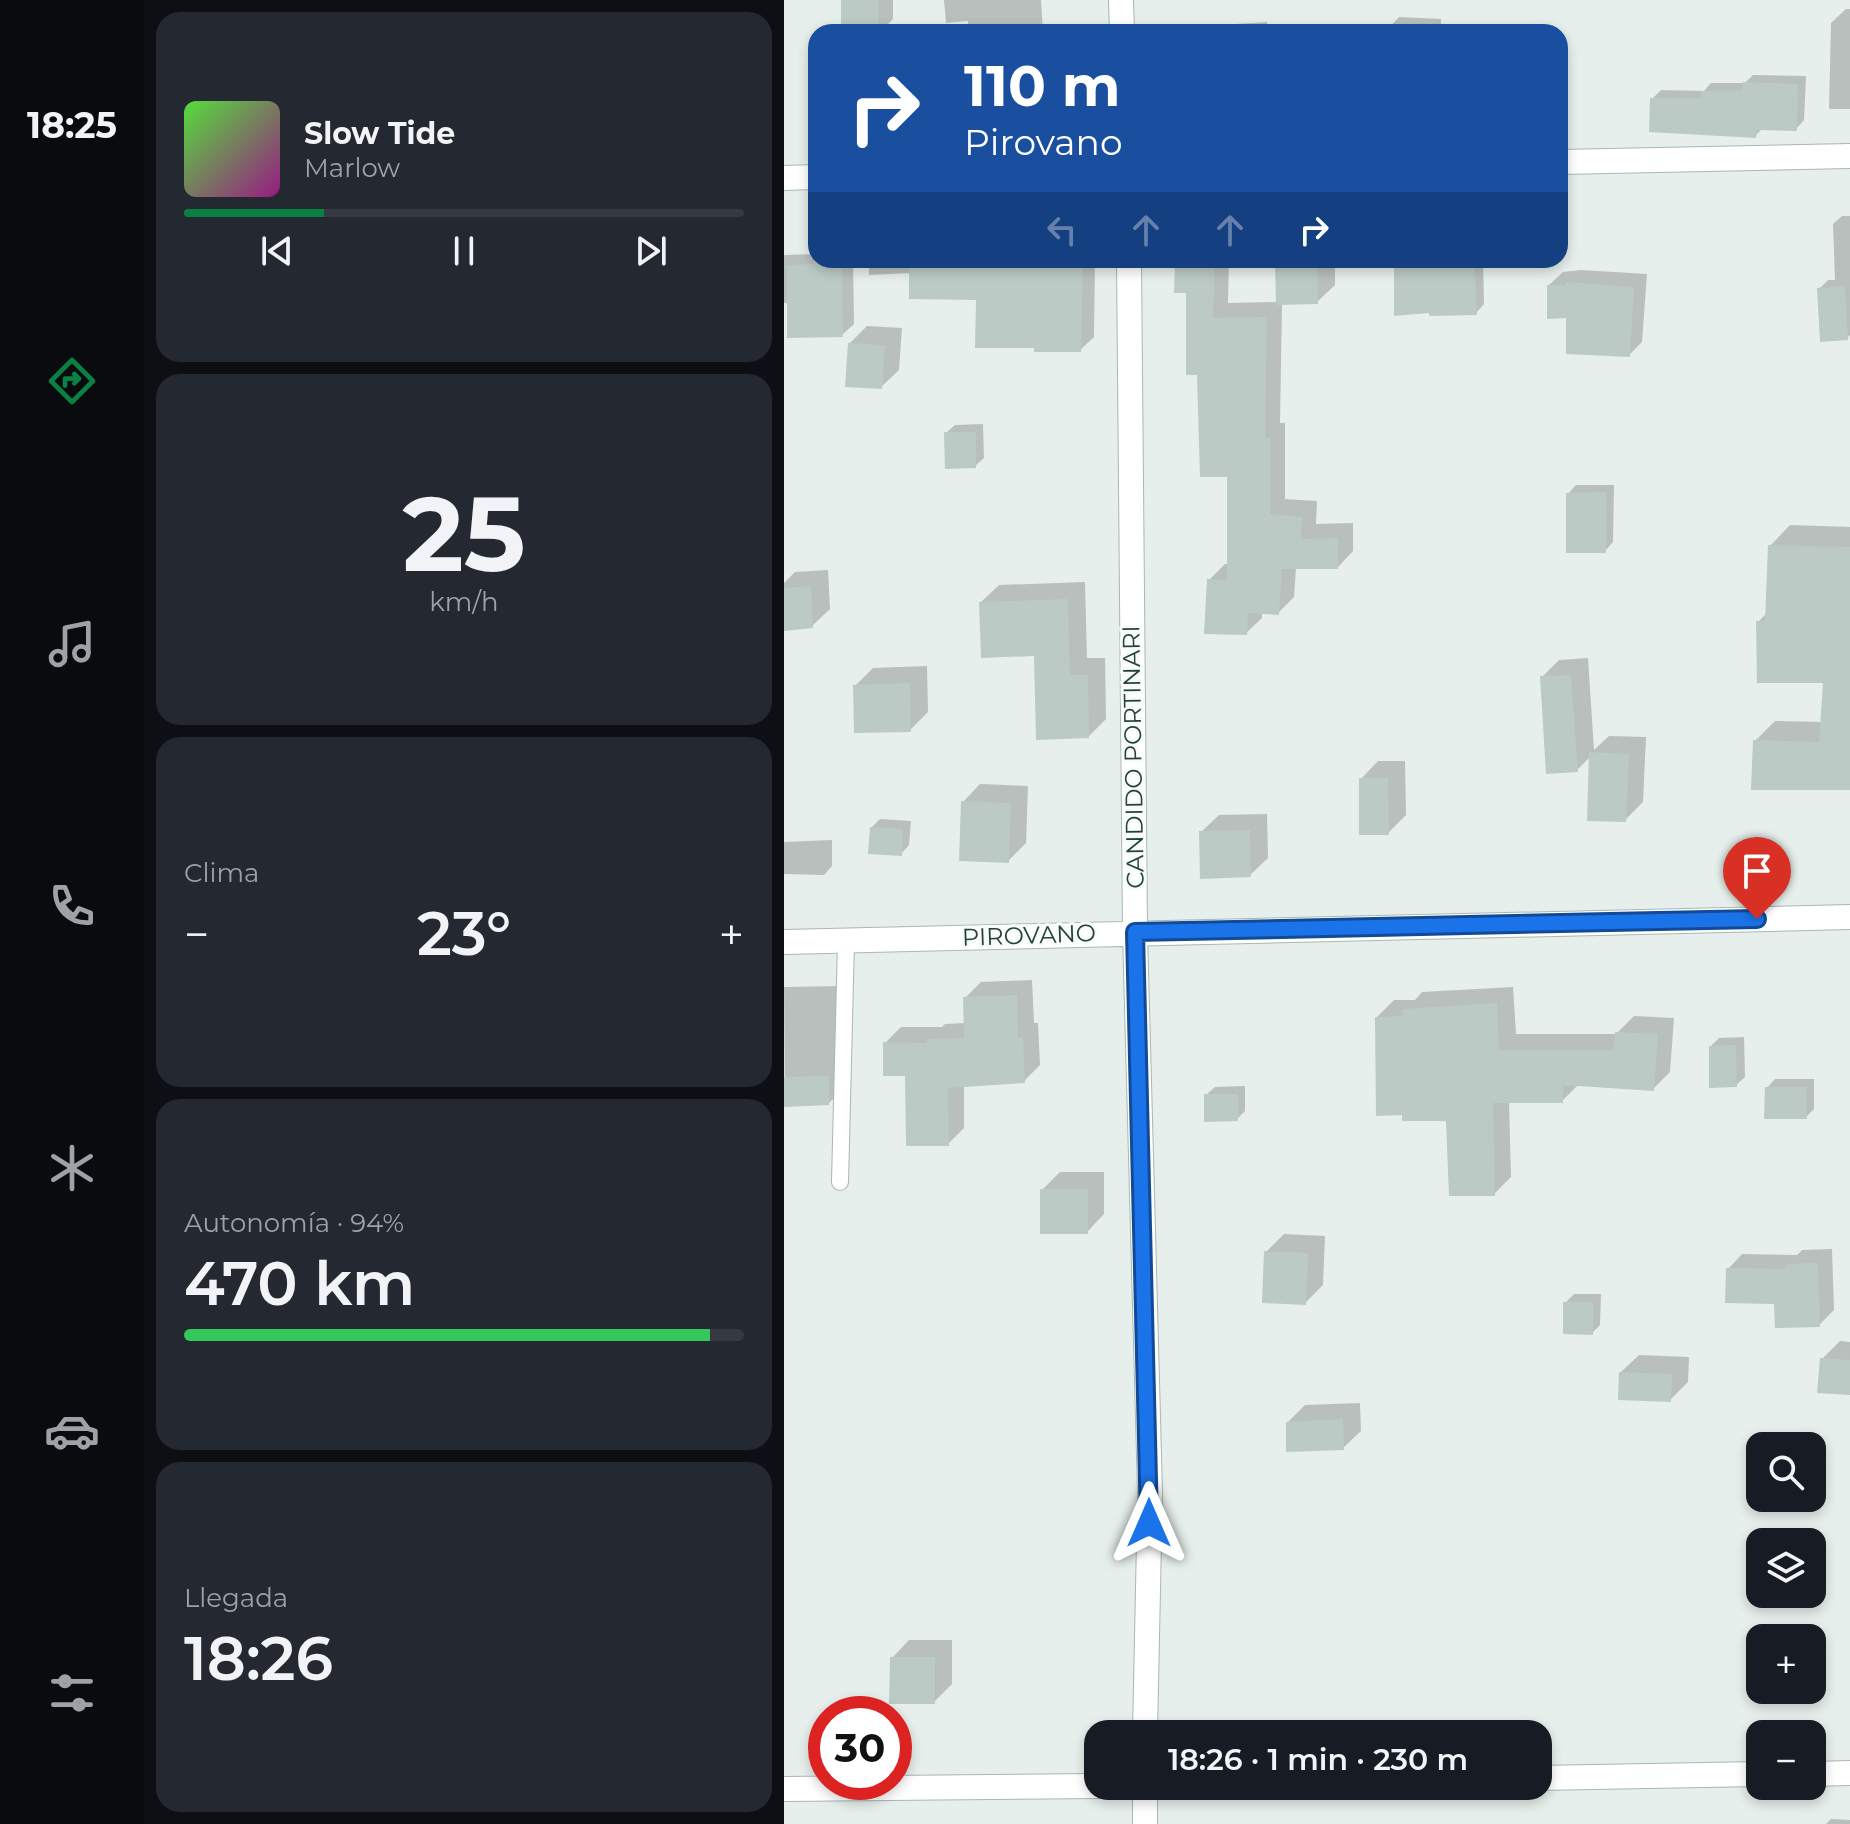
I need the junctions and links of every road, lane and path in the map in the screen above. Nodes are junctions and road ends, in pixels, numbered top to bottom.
1 (1121, 0) edge
2 (1122, 24) edge
3 (1850, 156) edge
4 (1568, 162) edge
5 (808, 177) edge
6 (784, 178) edge
7 (1129, 268) edge
8 (1850, 917) edge
9 (1135, 932) junction
10 (846, 941) junction
11 (784, 942) edge
12 (840, 1182) dead end
13 (1145, 1720) edge
14 (1850, 1773) edge
15 (1746, 1774) edge
16 (1826, 1774) edge
17 (1552, 1778) edge
18 (1084, 1786) edge
19 (784, 1789) edge
20 (1145, 1800) edge
21 (1145, 1824) edge

1 - 2 street
3 - 4 street
5 - 6 street
7 - 9 street, CANDIDO PORTINARI
8 - 9 street, PIROVANO
9 - 10 street, PIROVANO
9 - 13 street, CANDIDO PORTINARI
10 - 11 street, PIROVANO
10 - 12 lane
14 - 16 street
15 - 17 street
18 - 19 street
20 - 21 street

